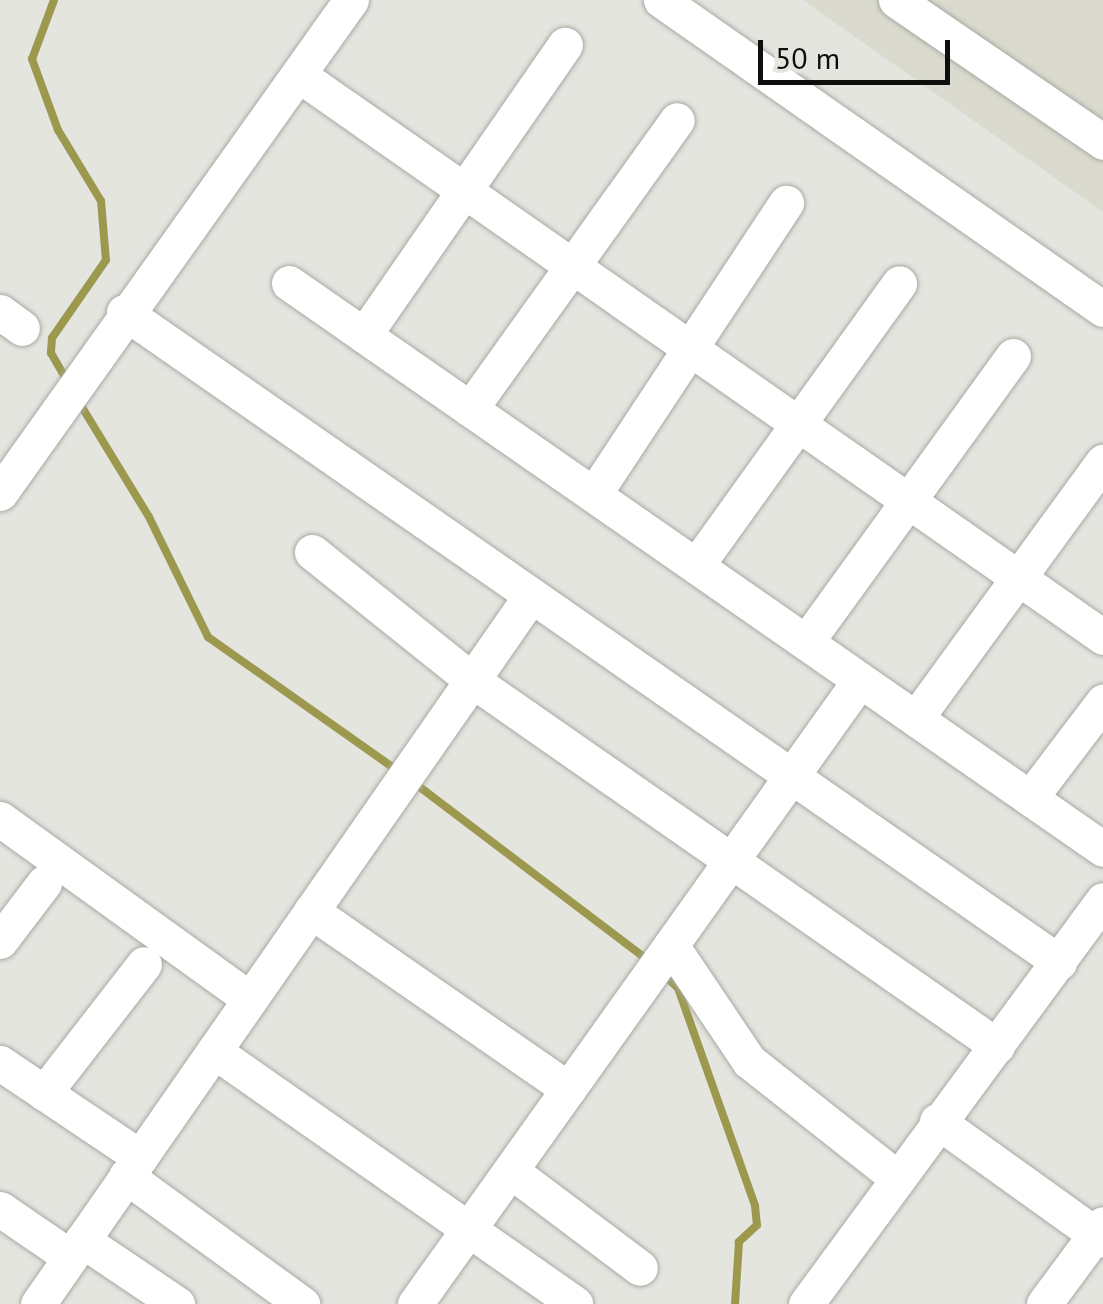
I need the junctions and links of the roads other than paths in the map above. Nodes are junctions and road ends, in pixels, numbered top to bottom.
1 (351, 0) edge
2 (661, 0) edge
3 (896, 0) edge
4 (564, 45) dead end
5 (299, 76) junction
6 (677, 120) dead end
7 (1103, 142) edge
8 (462, 194) junction
9 (786, 202) dead end
10 (573, 270) junction
11 (289, 283) dead end
12 (899, 283) dead end
13 (1103, 309) edge
14 (124, 312) junction
15 (364, 335) junction
16 (688, 351) junction
17 (1014, 356) dead end
18 (470, 409) junction
19 (798, 427) junction
20 (1103, 462) edge
21 (3, 483) edge
22 (594, 494) junction
23 (909, 501) junction
24 (312, 552) dead end
25 (696, 566) junction
26 (1017, 578) junction
27 (530, 598) junction
28 (1103, 636) edge
29 (806, 642) junction
30 (472, 680) junction
31 (860, 680) junction
32 (1103, 702) edge
33 (916, 718) junction
34 (786, 776) junction
35 (1030, 798) junction
36 (0, 819) edge
37 (1103, 849) edge
38 (728, 857) junction
39 (44, 883) dead end
40 (1103, 900) edge
41 (311, 911) junction
42 (0, 941) edge
43 (660, 961) junction
44 (1058, 962) junction
45 (144, 964) dead end
46 (250, 999) junction
47 (997, 1046) junction
48 (214, 1050) junction
49 (0, 1064) edge
50 (568, 1090) junction
51 (44, 1093) junction
52 (936, 1121) junction
53 (133, 1166) junction
54 (510, 1171) junction
55 (897, 1178) junction
56 (0, 1209) edge
57 (472, 1229) junction
58 (1100, 1233) edge
59 (76, 1249) junction
60 (640, 1268) dead end
61 (38, 1304) edge
62 (177, 1304) edge
63 (302, 1304) edge
64 (415, 1304) edge
65 (575, 1304) edge
66 (806, 1304) edge
67 (1044, 1304) edge

1 - 5 street
2 - 13 street
3 - 7 street
4 - 8 street
5 - 8 street
5 - 14 street
6 - 10 street
8 - 10 street
8 - 15 street
9 - 16 street
10 - 16 street
10 - 18 street
11 - 15 street
12 - 19 street
14 - 21 street
14 - 27 street
15 - 18 street
16 - 19 street
16 - 22 street
17 - 23 street
18 - 22 street
19 - 23 street
19 - 25 street
20 - 26 street
22 - 25 street
23 - 26 street
23 - 29 street
24 - 30 street
25 - 29 street
26 - 28 street
26 - 33 street
27 - 30 street
27 - 34 street
29 - 31 street
30 - 38 street
30 - 41 street
31 - 33 street
31 - 34 street
32 - 35 street
33 - 35 street
34 - 38 street
34 - 44 street
35 - 37 street
36 - 46 street
38 - 43 street
38 - 47 street
39 - 42 street
40 - 44 street
41 - 46 street
41 - 50 street
43 - 50 street
43 - 55 street
44 - 47 street
45 - 51 street
46 - 48 street
47 - 52 street
48 - 53 street
48 - 57 street
49 - 51 street
50 - 54 street
51 - 53 street
52 - 55 street
52 - 58 street
53 - 59 street
53 - 63 street
54 - 57 street
54 - 60 street
55 - 66 street
56 - 59 street
57 - 64 street
57 - 65 street
58 - 67 street
59 - 61 street
59 - 62 street

